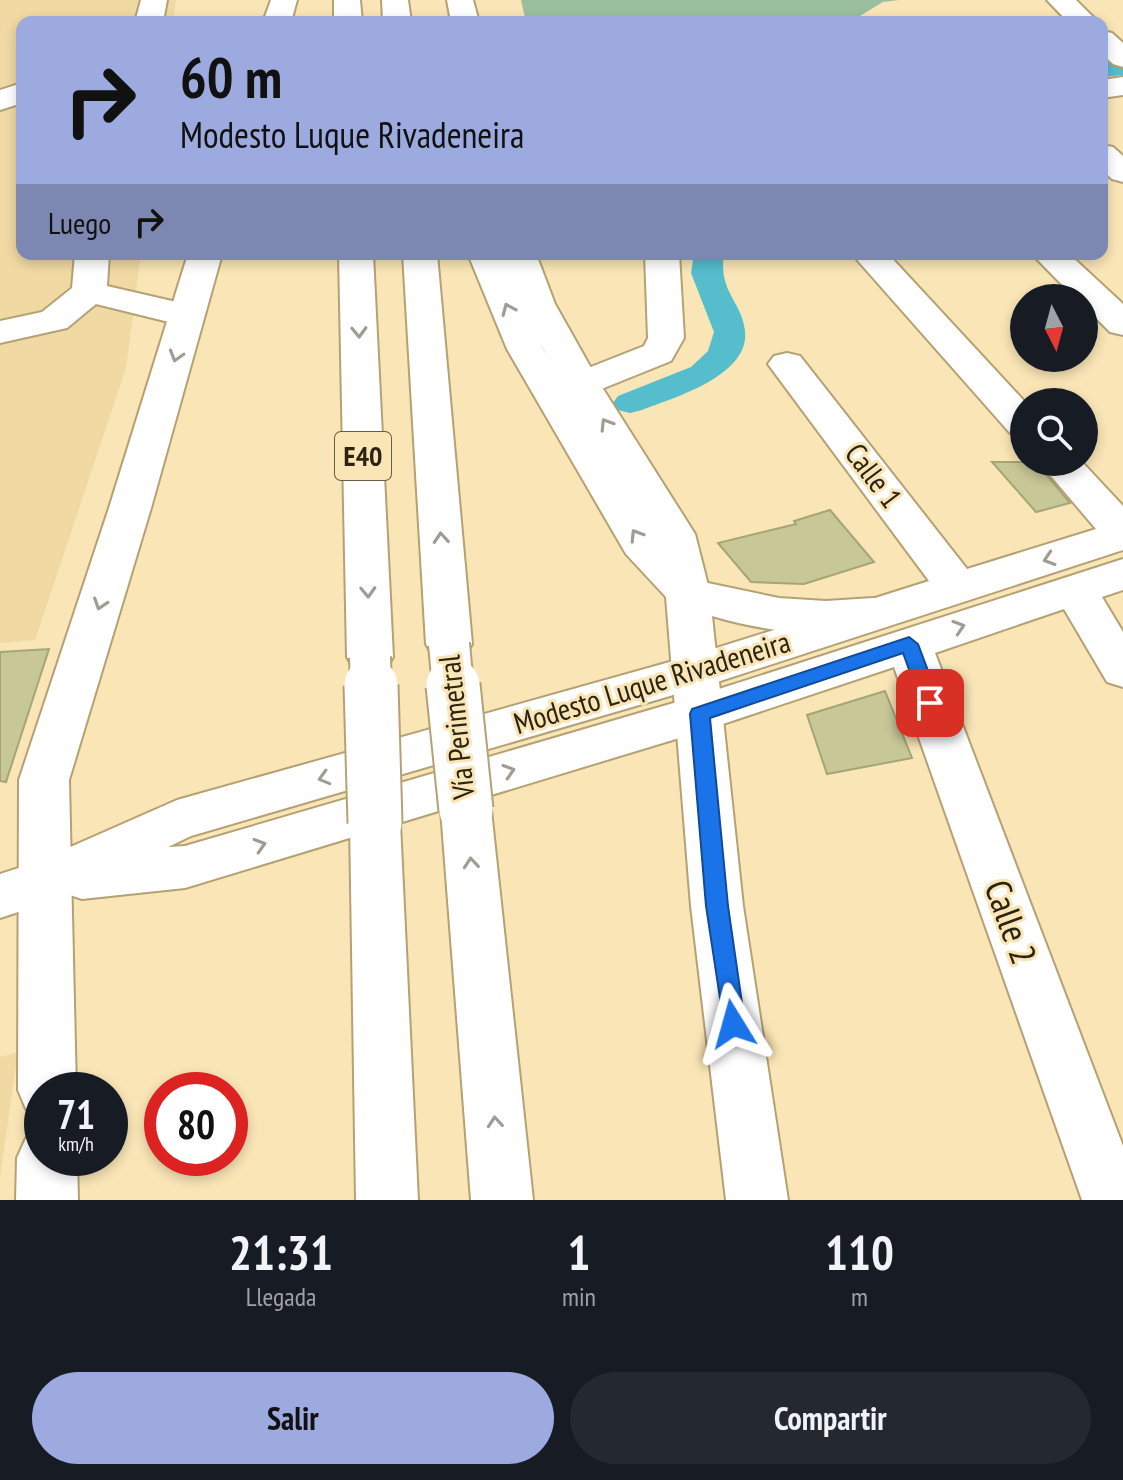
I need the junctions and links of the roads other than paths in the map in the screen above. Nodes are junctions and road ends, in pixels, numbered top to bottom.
1 (1060, 0) edge
2 (1077, 16) edge
3 (92, 260) edge
4 (203, 260) edge
5 (356, 260) edge
6 (420, 260) edge
7 (488, 260) edge
8 (521, 260) edge
9 (662, 260) edge
10 (874, 260) edge
11 (1055, 260) edge
12 (89, 292) junction
13 (185, 315) junction
14 (1123, 324) edge
15 (0, 332) edge
16 (787, 364) dead end
17 (581, 384) junction
18 (1010, 409) edge
19 (1071, 476) edge
20 (1123, 534) edge
21 (1123, 574) edge
22 (958, 588) junction
23 (1075, 590) junction
24 (688, 593) junction
25 (891, 629) junction
26 (1123, 670) edge
27 (697, 693) junction
28 (24, 888) edge
29 (45, 1072) edge
30 (47, 1176) edge
31 (47, 1200) edge
32 (387, 1200) edge
33 (502, 1200) edge
34 (757, 1200) edge
35 (1113, 1200) edge

1 - 2 main road
3 - 12 main road
4 - 13 main road
5 -> 32 main road, E40, bridge
33 -> 6 main road, Vía Perimetral / E40, bridge
24 -> 7 main road
8 - 17 main road
9 - 17 main road
10 - 18 main road
11 - 14 main road
12 - 13 main road
12 - 15 main road
13 -> 28 main road
16 - 22 main road, Calle 1
24 -> 17 main road
19 - 20 main road
20 -> 22 main road, Modesto Luque Rivadeneira
21 - 23 main road, Modesto Luque Rivadeneira
22 - 25 main road, Modesto Luque Rivadeneira
25 -> 23 main road, Modesto Luque Rivadeneira
23 - 26 main road
24 - 25 main road
24 - 27 main road
25 - 27 main road, Modesto Luque Rivadeneira
25 - 35 main road, Calle 2
27 - 28 main road, Modesto Luque Rivadeneira
27 - 34 main road
28 - 29 main road
30 - 31 main road

